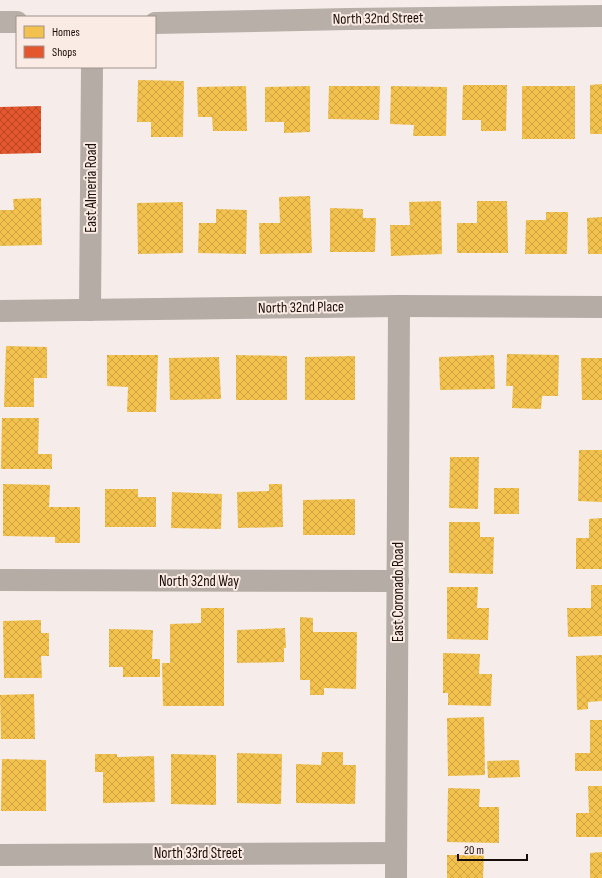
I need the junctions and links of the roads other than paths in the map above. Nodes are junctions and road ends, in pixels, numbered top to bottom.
1 (602, 16) edge
2 (0, 22) edge
3 (16, 22) edge
4 (156, 23) edge
5 (92, 68) edge
6 (400, 306) junction
7 (602, 307) edge
8 (90, 310) junction
9 (0, 311) edge
10 (0, 580) edge
11 (398, 581) junction
12 (396, 853) junction
13 (0, 855) edge
14 (396, 878) edge

1 - 4 main road, North 32nd Street
2 - 3 main road
5 - 8 street, East Almeria Road
6 - 7 street, North 32nd Place
6 - 8 street, North 32nd Place
6 - 11 street, East Coronado Road
8 - 9 street, North 32nd Place
10 - 11 street, North 32nd Way
11 - 12 street, East Coronado Road
12 - 13 street, North 33rd Street
12 - 14 street, East Coronado Road

